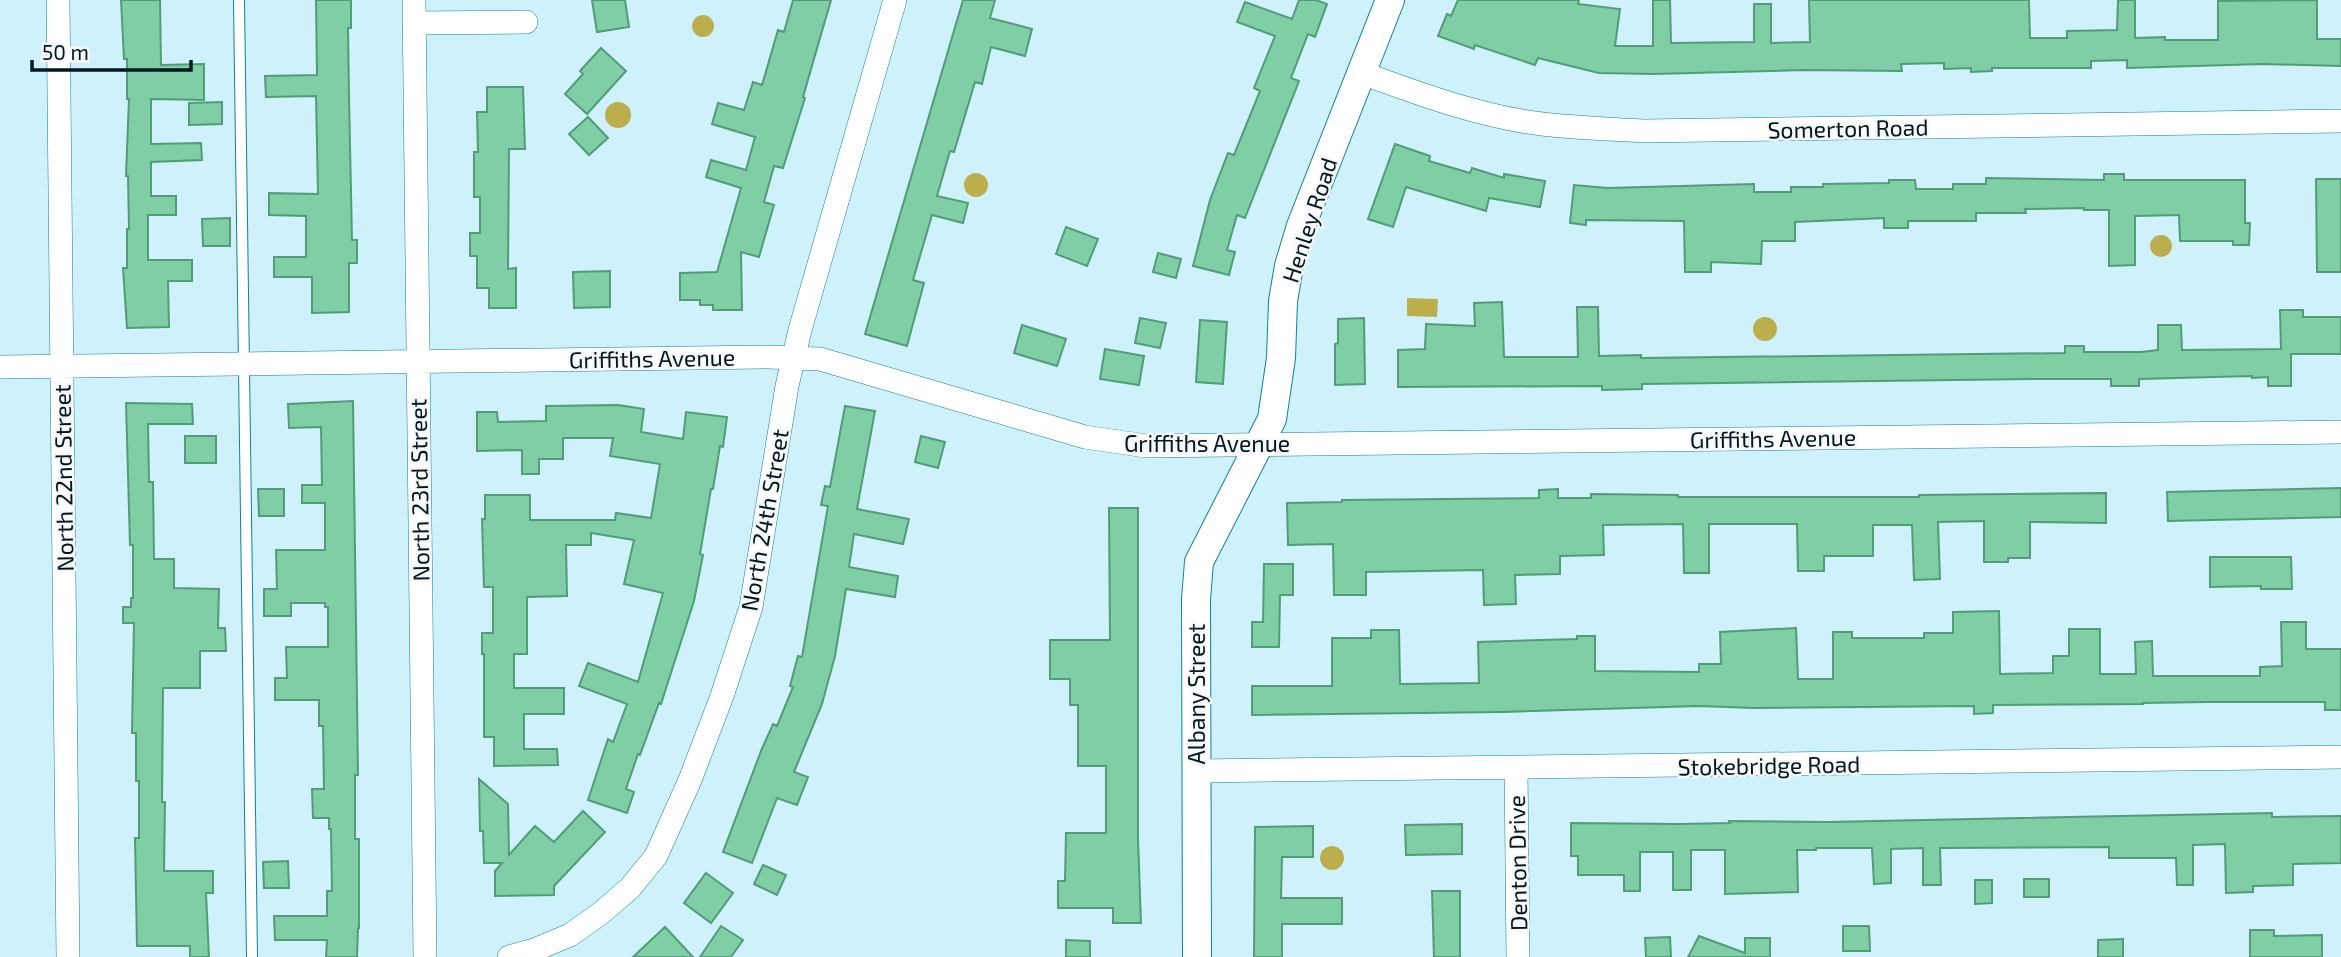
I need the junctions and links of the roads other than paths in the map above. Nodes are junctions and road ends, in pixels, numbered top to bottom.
1 (58, 0) edge
2 (239, 0) edge
3 (895, 0) edge
4 (1390, 0) edge
5 (414, 11) edge
6 (526, 22) dead end
7 (1362, 73) junction
8 (2341, 121) edge
9 (794, 358) junction
10 (418, 361) junction
11 (243, 365) junction
12 (62, 366) junction
13 (0, 367) edge
14 (2341, 432) edge
15 (1258, 446) junction
16 (2341, 757) edge
17 (1516, 768) junction
18 (1196, 771) junction
19 (68, 957) edge
20 (252, 957) edge
21 (425, 957) edge
22 (509, 957) edge
23 (1197, 957) edge
24 (1518, 957) edge

1 - 12 street, North 22nd Street
2 - 11 lane
3 - 9 street, North 24th Street
4 - 7 street, Henley Road
5 - 6 street, North 23rd Street
5 - 10 street, North 23rd Street
7 - 8 street, Somerton Road
7 - 15 street, Henley Road
9 - 10 street, Griffiths Avenue
9 - 15 street, Griffiths Avenue
9 - 22 street, North 24th Street
10 - 11 street, Griffiths Avenue
10 - 21 street, North 23rd Street
11 - 12 street, Griffiths Avenue
11 - 20 lane
12 - 13 street, Griffiths Avenue
12 - 19 street, North 22nd Street
14 - 15 street, Griffiths Avenue
15 - 18 street, Albany Street
16 - 17 street, Stokebridge Road
17 - 18 street, Stokebridge Road
17 - 24 street, Denton Drive
18 - 23 street, Albany Street

